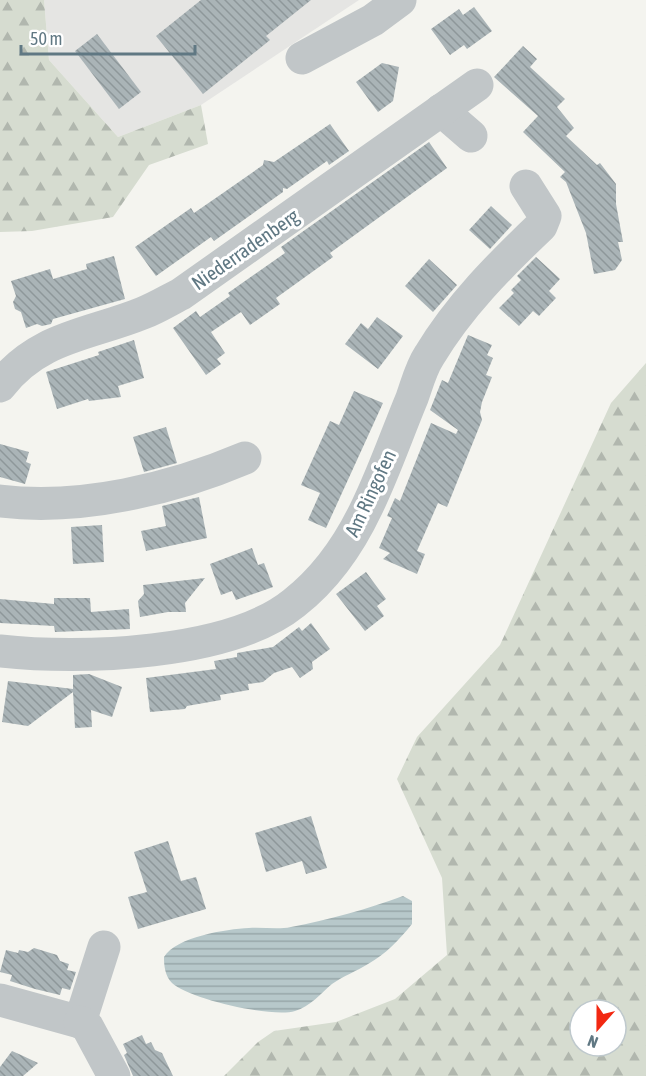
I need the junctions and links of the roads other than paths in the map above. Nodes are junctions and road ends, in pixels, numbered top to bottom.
1 (400, 0) edge
2 (302, 58) dead end
3 (477, 85) dead end
4 (441, 110) junction
5 (471, 136) dead end
6 (526, 186) dead end
7 (0, 386) edge
8 (245, 458) dead end
9 (0, 501) edge
10 (0, 651) edge
11 (104, 947) dead end
12 (0, 999) edge
13 (80, 1022) junction
14 (114, 1076) edge

1 - 2 street
3 - 4 street, Niederradenberg
4 - 5 street
4 - 7 street, Niederradenberg
6 - 10 street, Am Ringofen
8 - 9 street
11 - 13 street
12 - 13 street
13 - 14 street

